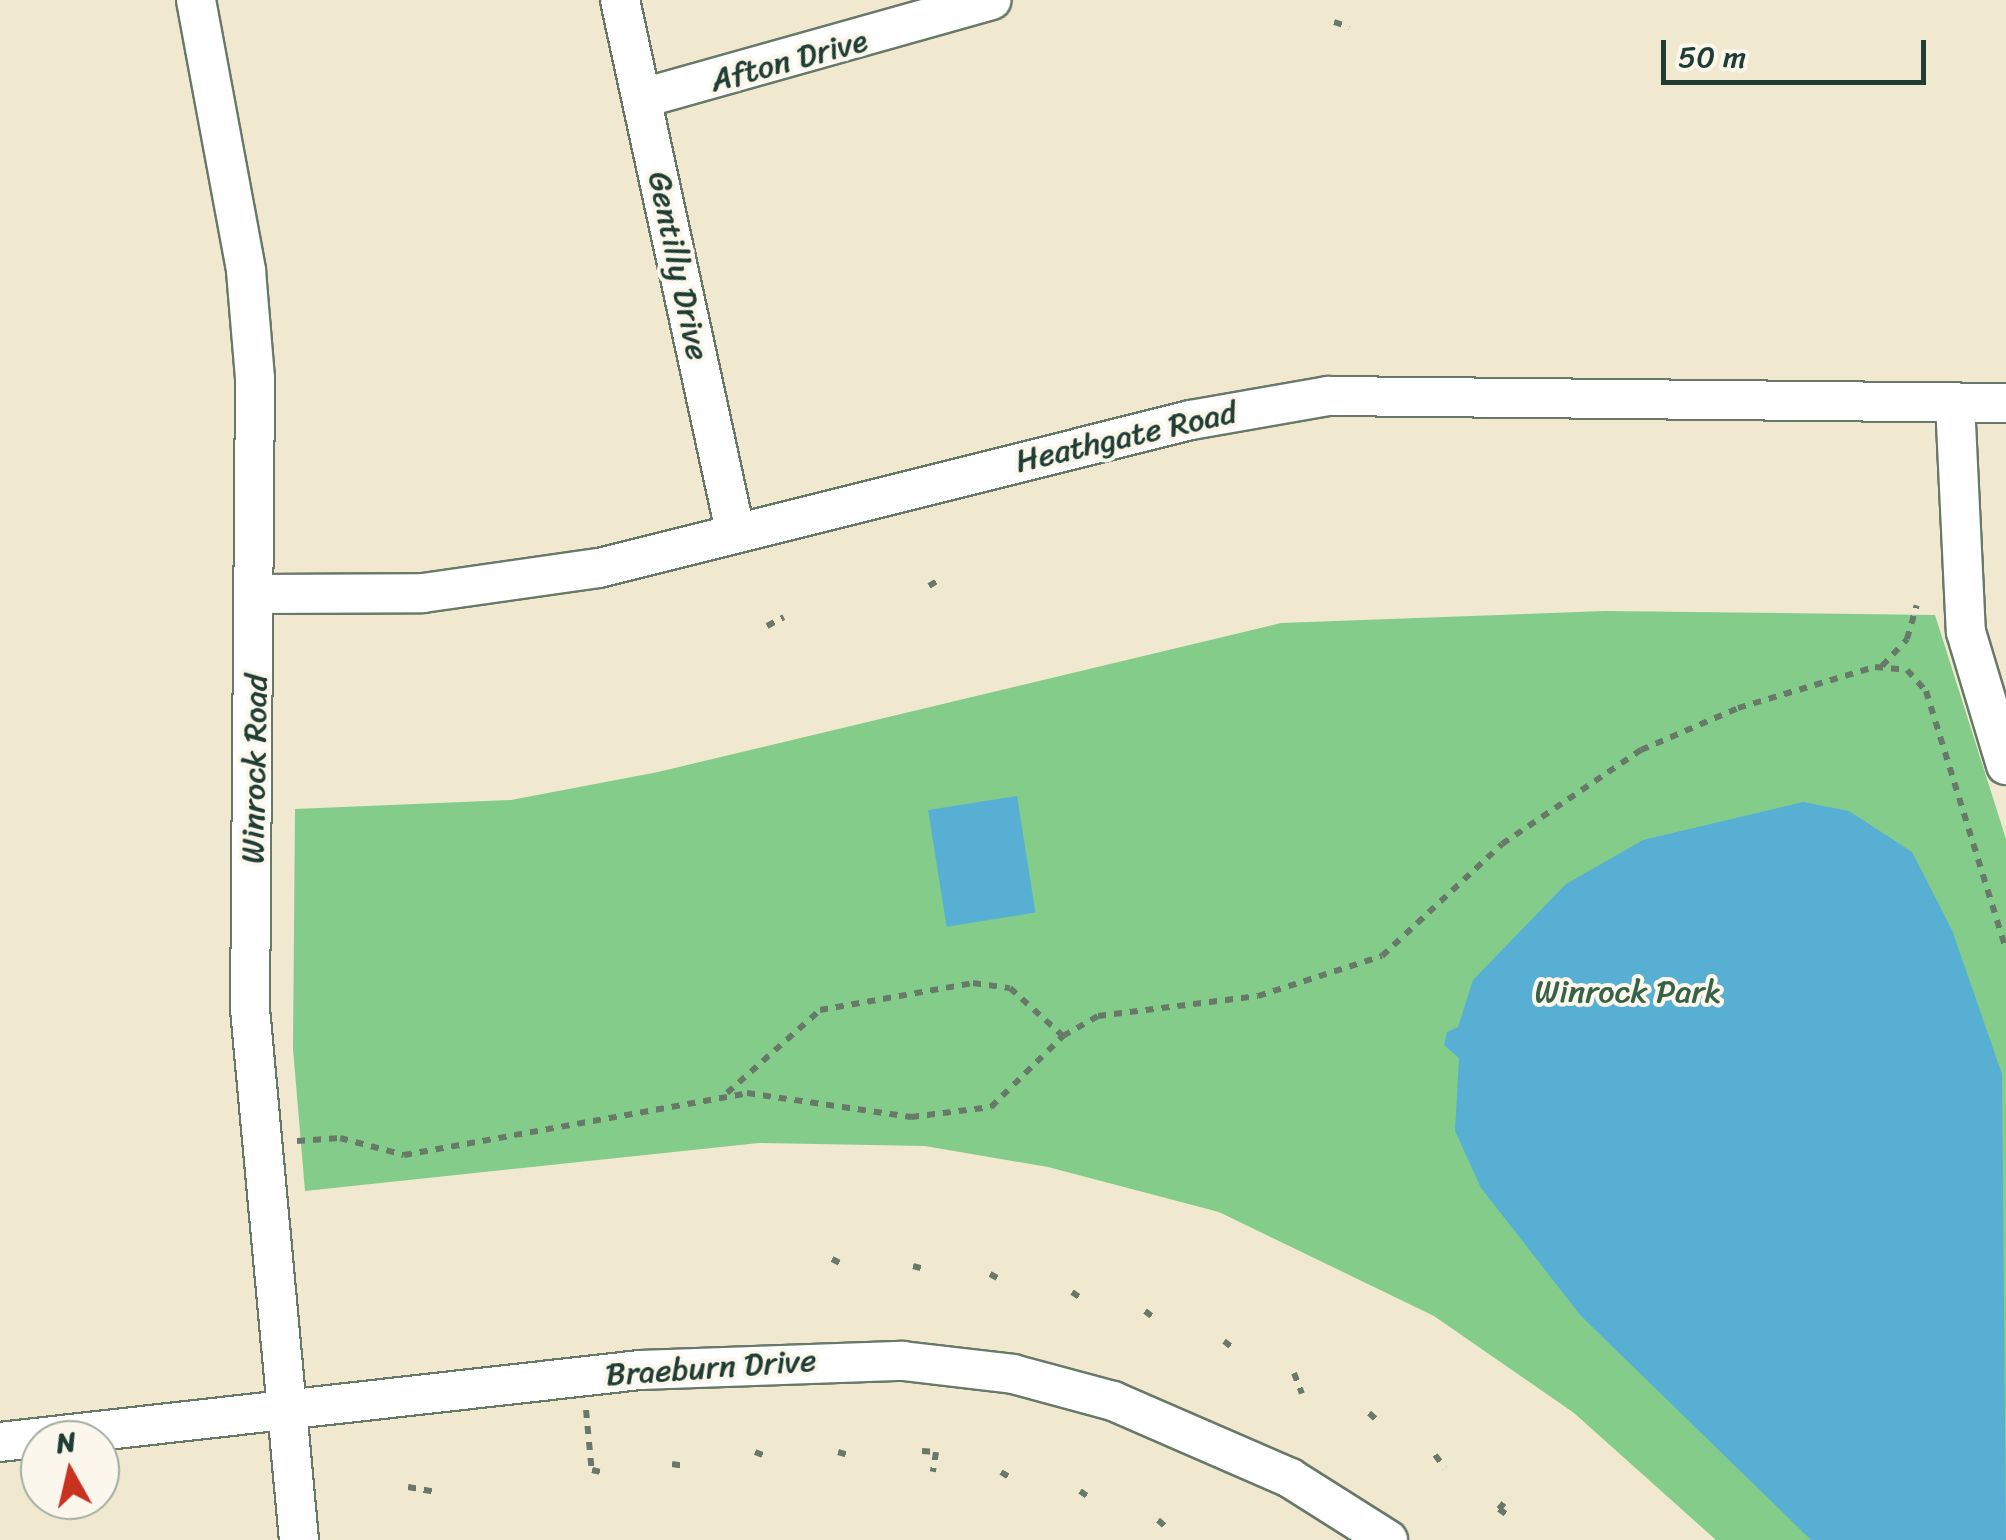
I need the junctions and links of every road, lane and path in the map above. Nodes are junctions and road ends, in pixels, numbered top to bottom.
1 (196, 0) edge
2 (620, 0) edge
3 (991, 0) edge
4 (1334, 22) dead end
5 (1349, 27) dead end
6 (643, 98) junction
7 (1955, 402) junction
8 (2006, 403) edge
9 (735, 531) junction
10 (942, 578) dead end
11 (928, 586) dead end
12 (259, 594) junction
13 (1918, 606) dead end
14 (784, 617) dead end
15 (766, 626) dead end
16 (1881, 667) junction
17 (2006, 765) edge
18 (2006, 950) edge
19 (1063, 1036) junction
20 (716, 1098) junction
21 (296, 1141) dead end
22 (832, 1260) dead end
23 (842, 1264) dead end
24 (913, 1266) dead end
25 (924, 1269) dead end
26 (990, 1274) dead end
27 (1003, 1280) dead end
28 (1072, 1292) dead end
29 (1082, 1298) dead end
30 (1145, 1310) dead end
31 (1158, 1320) dead end
32 (1224, 1341) dead end
33 (1234, 1348) dead end
34 (1294, 1373) dead end
35 (583, 1376) junction
36 (1302, 1394) dead end
37 (286, 1410) junction
38 (1369, 1413) dead end
39 (1379, 1422) dead end
40 (0, 1442) edge
41 (922, 1451) dead end
42 (755, 1452) dead end
43 (838, 1452) dead end
44 (852, 1456) dead end
45 (1435, 1456) dead end
46 (768, 1457) dead end
47 (672, 1464) dead end
48 (685, 1466) dead end
49 (1445, 1468) dead end
50 (933, 1472) dead end
51 (1002, 1472) dead end
52 (605, 1473) dead end
53 (1012, 1478) dead end
54 (408, 1487) dead end
55 (1080, 1491) dead end
56 (435, 1492) dead end
57 (1090, 1498) dead end
58 (1504, 1503) dead end
59 (1510, 1518) dead end
60 (1158, 1520) dead end
61 (1168, 1528) dead end
62 (300, 1540) edge
63 (1388, 1540) edge

1 - 12 street, Winrock Road
2 - 6 street, Gentilly Drive
3 - 6 street, Afton Drive
4 - 5 path
6 - 9 street, Gentilly Drive
7 - 8 street, Heathgate Road
7 - 9 street, Heathgate Road
7 - 17 street
9 - 12 street, Heathgate Road
10 - 11 path
12 - 37 street, Winrock Road
13 - 16 path
14 - 15 path
16 - 18 path
16 - 19 path
19 - 20 path
19 - 20 path
20 - 21 path
22 - 23 path
24 - 25 path
26 - 27 path
28 - 29 path
30 - 31 path
32 - 33 path
34 - 36 path
35 - 37 street, Braeburn Drive
35 - 52 path
35 - 63 street, Braeburn Drive
37 - 40 street, Braeburn Drive
37 - 62 street, Winrock Road
38 - 39 path
41 - 50 path
42 - 46 path
43 - 44 path
45 - 49 path
47 - 48 path
51 - 53 path
54 - 56 path
55 - 57 path
58 - 59 path
60 - 61 path

